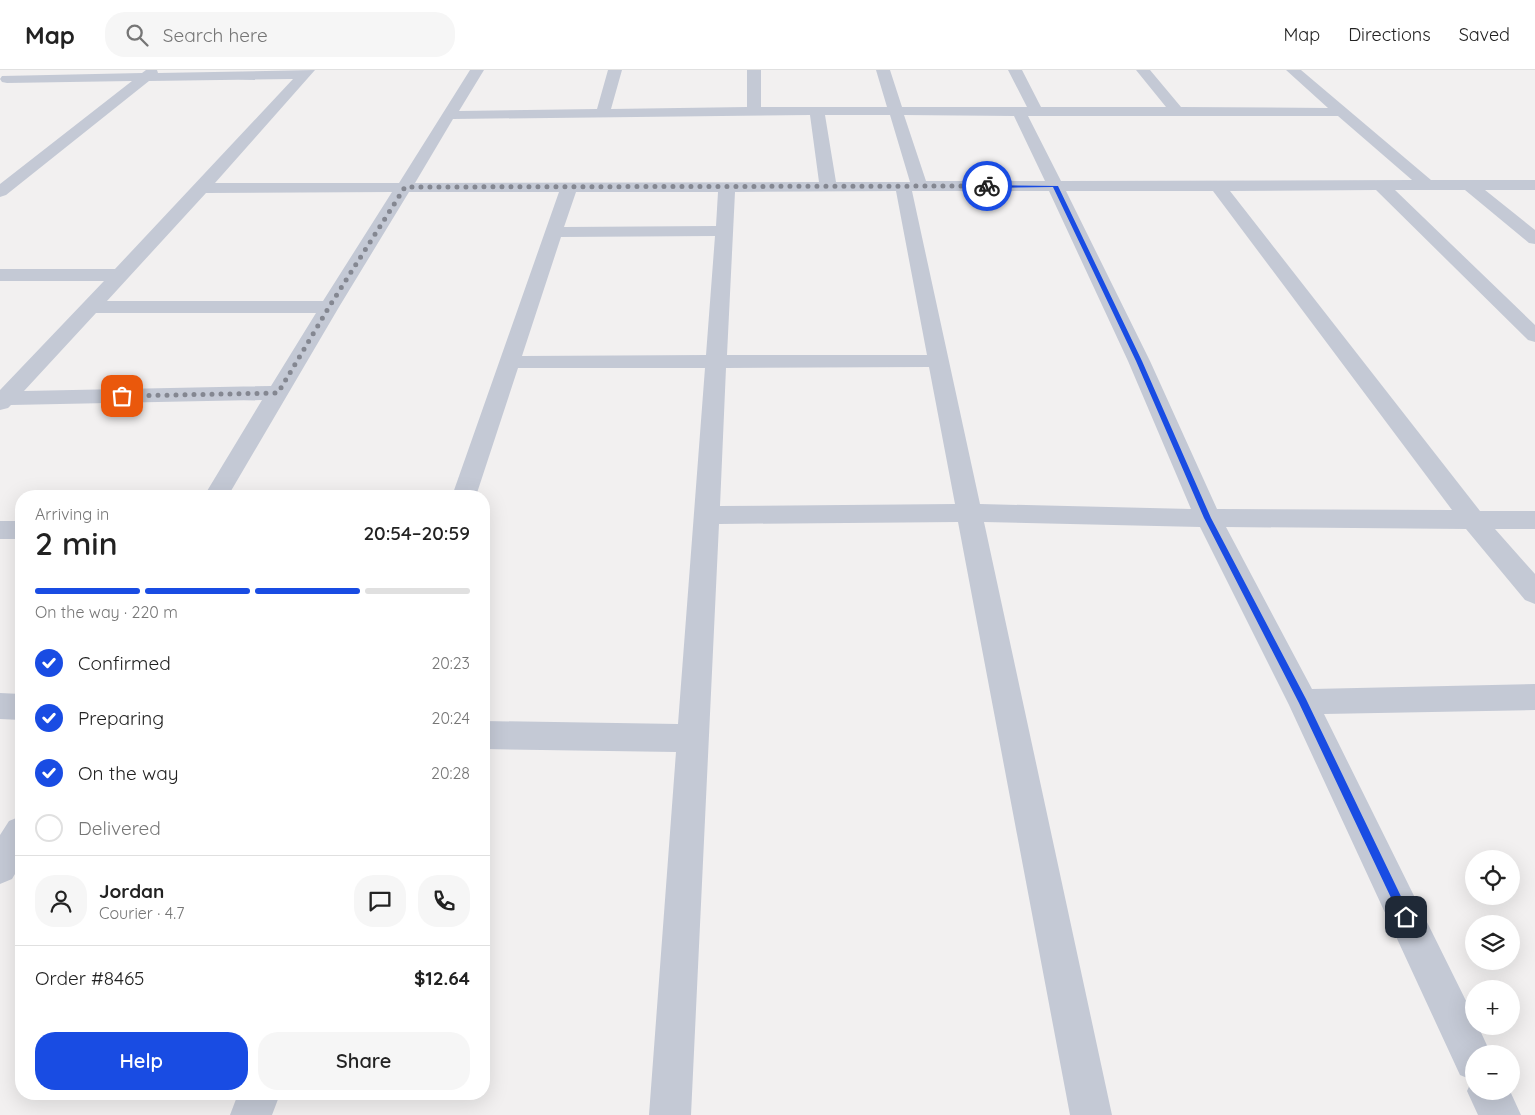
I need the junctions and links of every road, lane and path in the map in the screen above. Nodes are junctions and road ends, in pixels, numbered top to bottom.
1 (21, 70) edge
2 (477, 70) edge
3 (615, 70) edge
4 (754, 70) edge
5 (883, 70) edge
6 (1015, 70) edge
7 (1143, 70) edge
8 (1293, 70) edge
9 (151, 73) edge
10 (306, 73) edge
11 (4, 81) edge
12 (817, 111) junction
13 (895, 111) junction
14 (1028, 111) junction
15 (754, 112) junction
16 (1177, 112) junction
17 (1340, 112) junction
18 (603, 113) junction
19 (448, 115) junction
20 (1379, 184) junction
21 (828, 185) junction
22 (1427, 185) junction
23 (1469, 185) junction
24 (1535, 185) edge
25 (727, 186) junction
26 (911, 186) junction
27 (1055, 186) junction
28 (1218, 186) junction
29 (405, 187) junction
30 (569, 187) junction
31 (202, 188) junction
32 (0, 192) edge
33 (725, 231) junction
34 (554, 232) junction
35 (1535, 239) edge
36 (0, 275) edge
37 (119, 275) junction
38 (89, 307) junction
39 (329, 307) junction
40 (1535, 336) edge
41 (939, 361) junction
42 (509, 362) junction
43 (716, 362) junction
44 (278, 393) junction
45 (3, 400) edge
46 (220, 490) edge
47 (466, 490) edge
48 (969, 514) junction
49 (707, 516) junction
50 (1208, 518) junction
51 (1535, 520) edge
52 (1474, 521) junction
53 (0, 530) edge
54 (15, 530) edge
55 (1535, 593) edge
56 (1535, 697) edge
57 (1303, 702) junction
58 (0, 706) edge
59 (15, 707) edge
60 (490, 735) edge
61 (694, 738) junction
62 (15, 842) edge
63 (0, 867) edge
64 (1467, 1045) edge
65 (257, 1100) edge
66 (1492, 1100) edge
67 (251, 1115) edge
68 (670, 1115) edge
69 (1091, 1115) edge
70 (1500, 1115) edge

1 - 11 street
2 - 19 street
3 - 18 street
4 - 15 street
5 - 13 street
6 - 14 street
7 - 16 street
8 - 17 street
9 - 10 street
9 - 11 street
9 - 32 street
10 - 31 street
12 - 13 street
12 - 15 street
12 - 21 street
13 - 14 street
13 - 26 street
14 - 16 street
14 - 27 street
15 - 18 street
16 - 17 street
17 - 22 street
18 - 19 street
19 - 29 street
20 - 22 street
20 - 28 street
20 - 40 street
21 - 25 street
21 - 26 street
22 - 23 street
23 - 24 street
23 - 35 street
25 - 30 street
25 - 33 street
26 - 27 street
26 - 41 street
27 - 28 street
27 - 50 street
28 - 52 street
29 - 30 street
29 - 31 street
29 - 39 street
30 - 34 street
31 - 37 street
33 - 34 street
33 - 43 street
34 - 42 street
36 - 37 street
37 - 38 street
38 - 39 street
38 - 45 street
39 - 44 street
41 - 43 street
41 - 48 street
42 - 43 street
42 - 47 street
43 - 49 street
44 - 45 street
44 - 46 street
48 - 49 street
48 - 50 street
48 - 69 street
49 - 61 street
50 - 52 street
50 - 57 street
51 - 52 street
52 - 55 street
53 - 54 street
56 - 57 street
57 - 64 street
58 - 59 street
60 - 61 street
61 - 68 street
62 - 63 street
65 - 67 street
66 - 70 street

